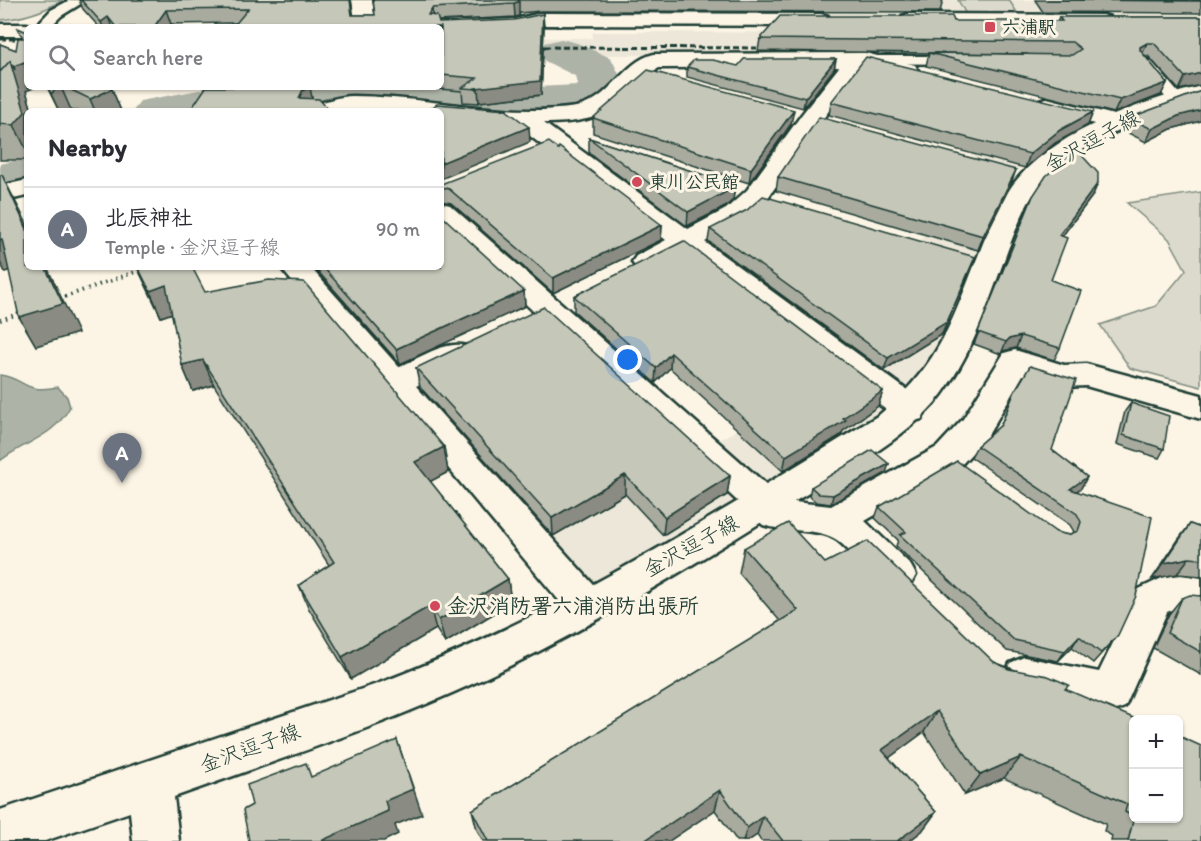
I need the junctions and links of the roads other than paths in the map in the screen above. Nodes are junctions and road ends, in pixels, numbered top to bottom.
1 (80, 0) edge
2 (362, 0) edge
3 (947, 0) edge
4 (985, 0) edge
5 (1020, 0) edge
6 (538, 10) edge
7 (839, 20) edge
8 (886, 20) edge
9 (958, 20) junction
10 (997, 20) junction
11 (1033, 21) junction
12 (1125, 21) edge
13 (45, 24) edge
14 (366, 24) edge
15 (444, 28) edge
16 (0, 30) edge
17 (24, 30) edge
18 (860, 60) junction
19 (972, 60) edge
20 (1143, 61) edge
21 (639, 73) junction
22 (674, 82) edge
23 (957, 83) edge
24 (1189, 96) edge
25 (1026, 100) edge
26 (606, 104) junction
27 (333, 108) edge
28 (415, 108) edge
29 (444, 110) edge
30 (519, 116) junction
31 (1118, 123) junction
32 (554, 143) junction
33 (604, 148) edge
34 (724, 186) edge
35 (24, 189) edge
36 (0, 194) edge
37 (767, 200) junction
38 (444, 214) edge
39 (686, 241) junction
40 (297, 270) edge
41 (624, 273) edge
42 (478, 344) edge
43 (394, 383) junction
44 (1201, 406) edge
45 (910, 410) junction
46 (764, 505) junction
47 (835, 521) junction
48 (1201, 595) edge
49 (919, 596) edge
50 (586, 604) junction
51 (995, 670) edge
52 (150, 784) junction
53 (0, 833) edge
54 (156, 841) edge

1 - 13 lane
2 - 14 street
3 - 9 street
4 - 10 street
5 - 11 street
6 - 7 street
6 - 15 street
8 - 9 street
9 - 10 street
10 - 11 street
11 - 12 street
16 - 17 street
18 - 19 lane
18 - 21 street
18 - 23 street
18 - 37 street
20 - 24 lane
21 - 22 street
21 - 26 street
24 - 31 street, 金沢逗子線
25 - 31 street
26 - 30 street
26 - 32 street
27 - 28 street
29 - 30 street
30 - 32 street
31 - 45 street, 金沢逗子線
32 - 33 street
32 - 39 street
34 - 37 street
35 - 36 street
37 - 39 street
38 - 46 street
39 - 41 street
39 - 45 street
40 - 43 street
42 - 43 street
43 - 50 street
44 - 47 street
45 - 46 street, 金沢逗子線
46 - 47 street
46 - 50 street, 金沢逗子線
47 - 49 street
48 - 51 street
50 - 52 street, 金沢逗子線
52 - 53 street, 金沢逗子線
52 - 54 street

